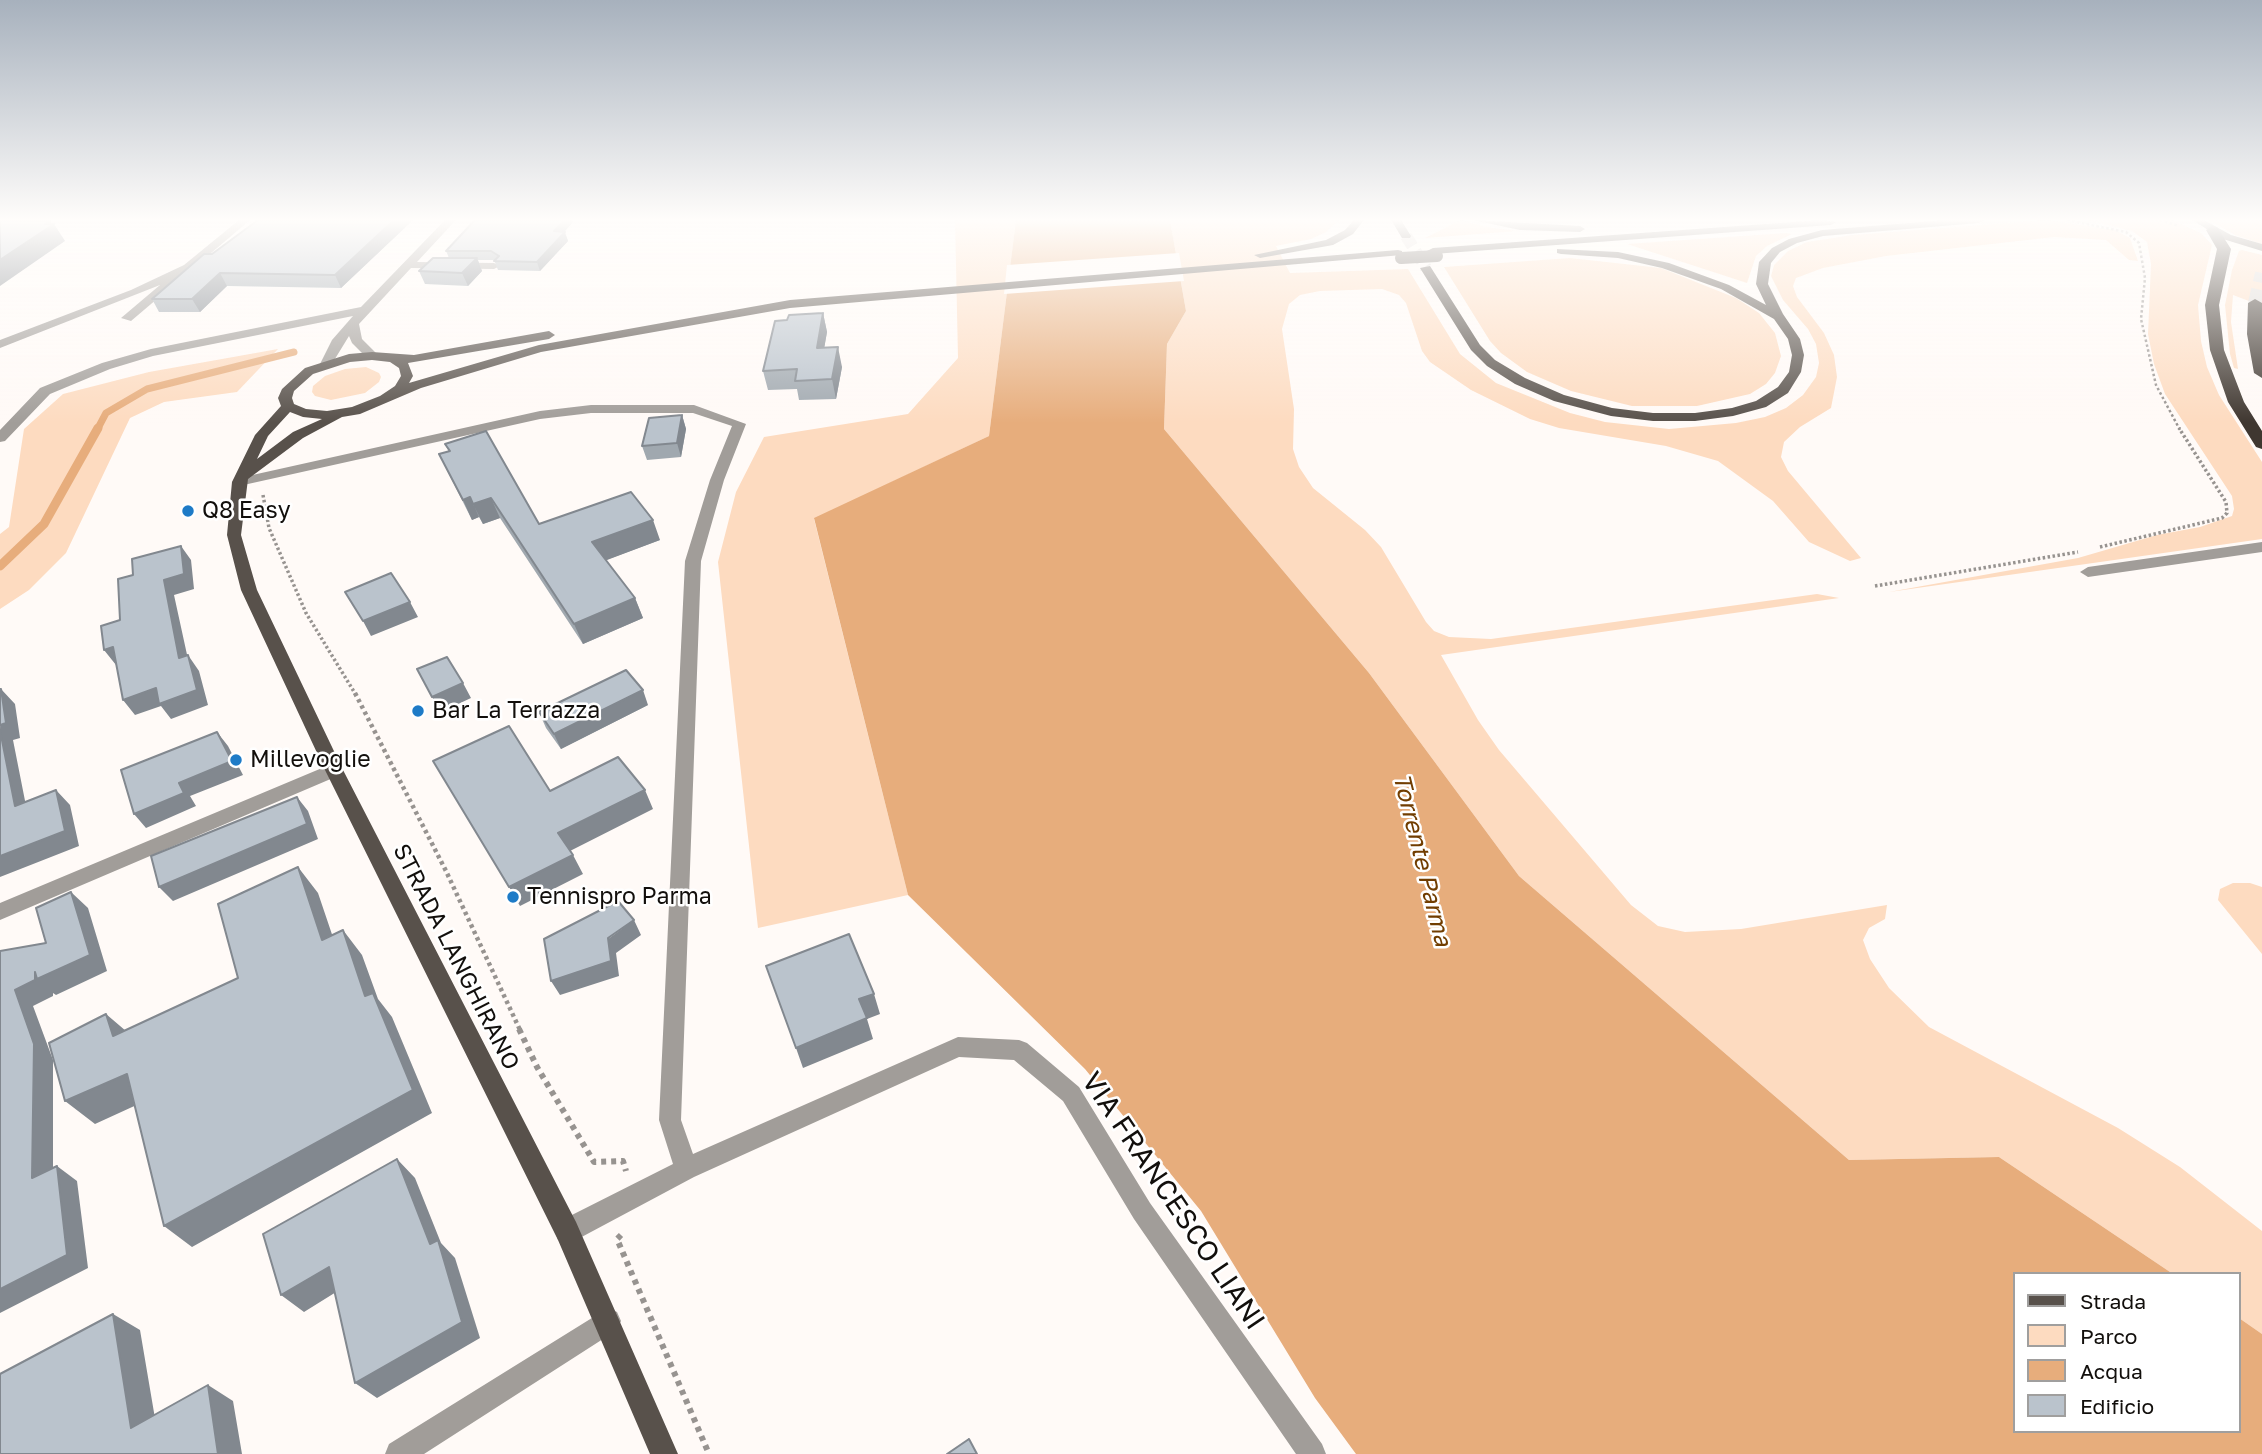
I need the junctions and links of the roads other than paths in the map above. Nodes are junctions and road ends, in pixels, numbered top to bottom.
1 (144, 288) edge
2 (164, 288) edge
3 (386, 288) edge
4 (887, 288) edge
5 (904, 288) edge
6 (1438, 288) edge
7 (1723, 288) edge
8 (1764, 288) edge
9 (2216, 288) edge
10 (2255, 303) dead end
11 (365, 310) junction
12 (1779, 317) junction
13 (127, 318) dead end
14 (353, 324) junction
15 (0, 344) edge
16 (372, 356) junction
17 (393, 359) junction
18 (326, 364) junction
19 (2262, 373) edge
20 (384, 399) junction
21 (288, 406) junction
22 (355, 411) junction
23 (0, 438) edge
24 (2262, 444) edge
25 (240, 480) junction
26 (2262, 547) edge
27 (2088, 572) dead end
28 (334, 770) junction
29 (0, 912) edge
30 (686, 1169) junction
31 (567, 1231) junction
32 (608, 1321) junction
33 (399, 1454) edge
34 (664, 1454) edge
35 (1312, 1454) edge

1 - 15 street
2 - 13 street
3 - 11 street, STRADA LANGHIRANO
4 - 17 main road, STRADA LANGHIRANO
5 - 20 main road
6 - 12 main road
7 - 12 main road
8 - 12 main road
9 - 24 highway
10 - 19 highway
11 - 14 street, STRADA LANGHIRANO
11 - 23 street
14 - 16 street
14 - 18 street, STRADA LANGHIRANO
16 - 17 main road, STRADA LANGHIRANO
16 - 18 main road, STRADA LANGHIRANO
17 - 20 main road
18 - 21 main road, STRADA LANGHIRANO
20 - 22 main road
21 - 22 main road
21 - 25 main road, STRADA LANGHIRANO
22 - 25 main road
25 - 28 main road, STRADA LANGHIRANO
25 - 30 street
26 - 27 street
28 - 29 street
28 - 31 main road, STRADA LANGHIRANO
30 - 31 street, VIA FRANCESCO LIANI
30 - 35 street, VIA FRANCESCO LIANI
31 - 32 main road, STRADA LANGHIRANO
32 - 33 street
32 - 34 main road, STRADA LANGHIRANO

